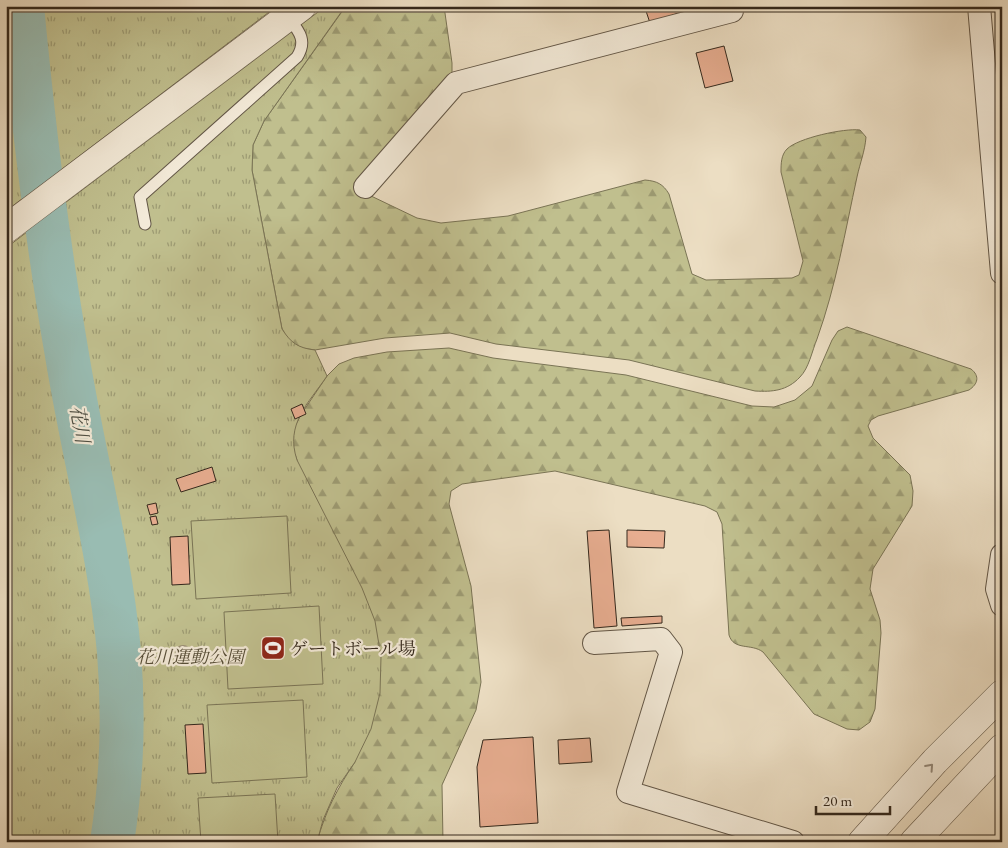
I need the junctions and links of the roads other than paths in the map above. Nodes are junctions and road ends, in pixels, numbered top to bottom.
1 (731, 6) edge
2 (979, 6) edge
3 (295, 12) edge
4 (365, 187) dead end
5 (15, 223) edge
6 (145, 224) dead end
7 (1002, 272) edge
8 (1002, 556) edge
9 (1002, 605) edge
10 (594, 643) dead end
11 (1002, 694) edge
12 (1002, 748) edge
13 (793, 842) edge
14 (862, 842) edge
15 (914, 842) edge

1 - 4 street
2 - 7 street
3 - 5 street
3 - 6 lane
8 - 9 street
10 - 13 street
14 -> 11 street
12 - 15 street

